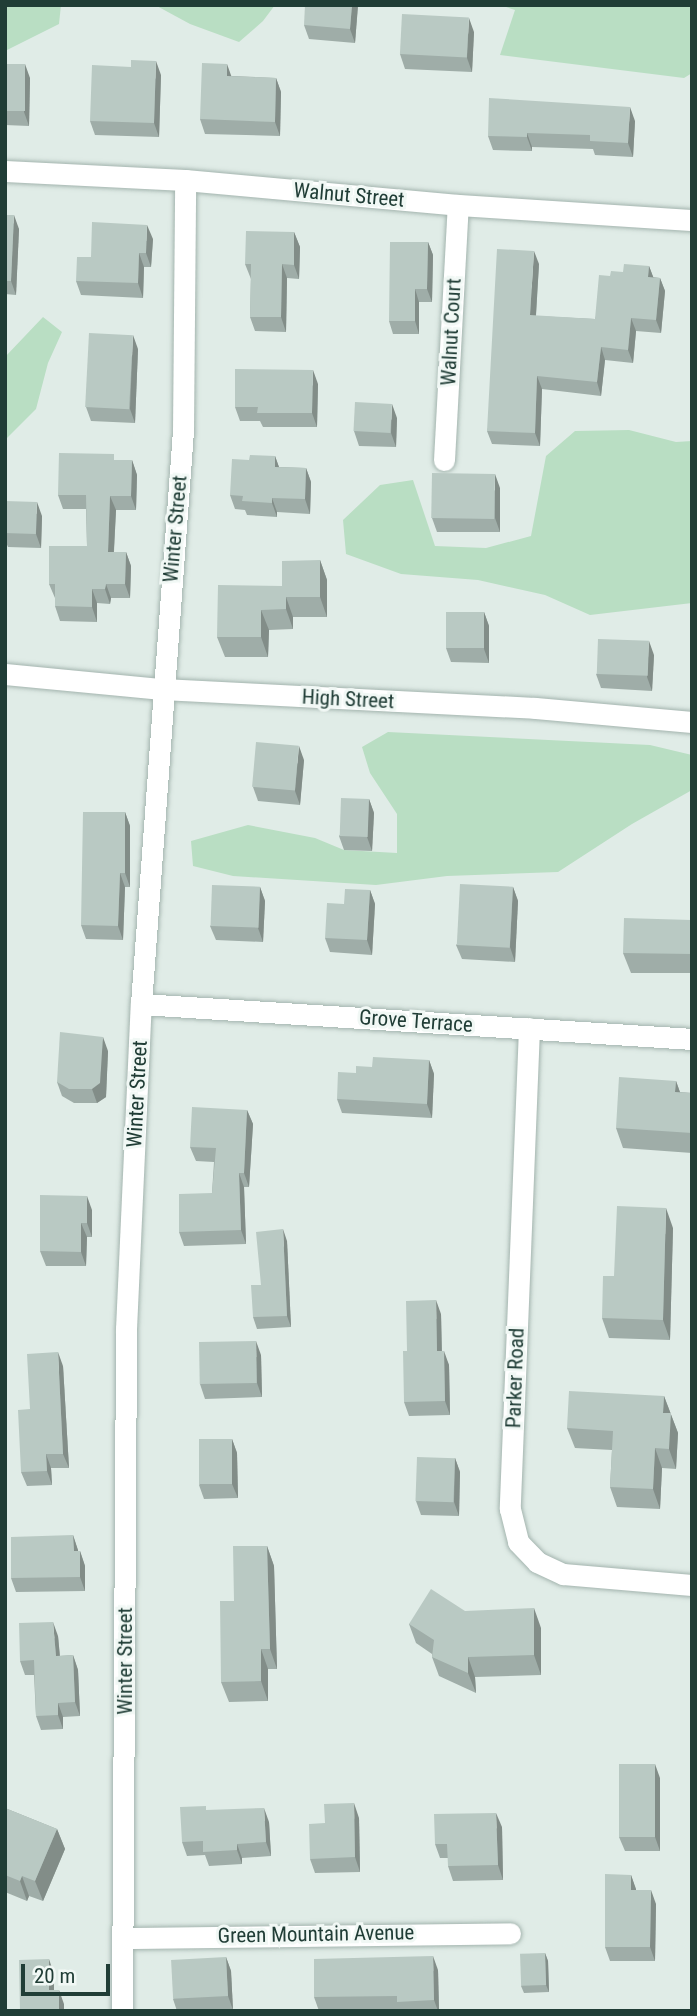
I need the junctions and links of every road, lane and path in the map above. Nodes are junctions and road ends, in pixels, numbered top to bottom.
1 (5, 171) edge
2 (185, 180) junction
3 (458, 205) junction
4 (692, 220) edge
5 (444, 460) dead end
6 (5, 674) edge
7 (162, 689) junction
8 (692, 722) edge
9 (141, 1004) junction
10 (529, 1028) junction
11 (692, 1040) edge
12 (692, 1585) edge
13 (510, 1933) dead end
14 (123, 1938) junction
15 (122, 2011) edge

1 - 2 street, Walnut Street
2 - 3 street, Walnut Street
2 - 7 street, Winter Street
3 - 4 street, Walnut Street
3 - 5 street, Walnut Court
6 - 7 street, High Street
7 - 8 street, High Street
7 - 9 street, Winter Street
9 - 10 street, Grove Terrace
9 - 14 street, Winter Street
10 - 11 street, Grove Terrace
10 - 12 street, Parker Road
13 - 14 street, Green Mountain Avenue
14 - 15 street, Winter Street

